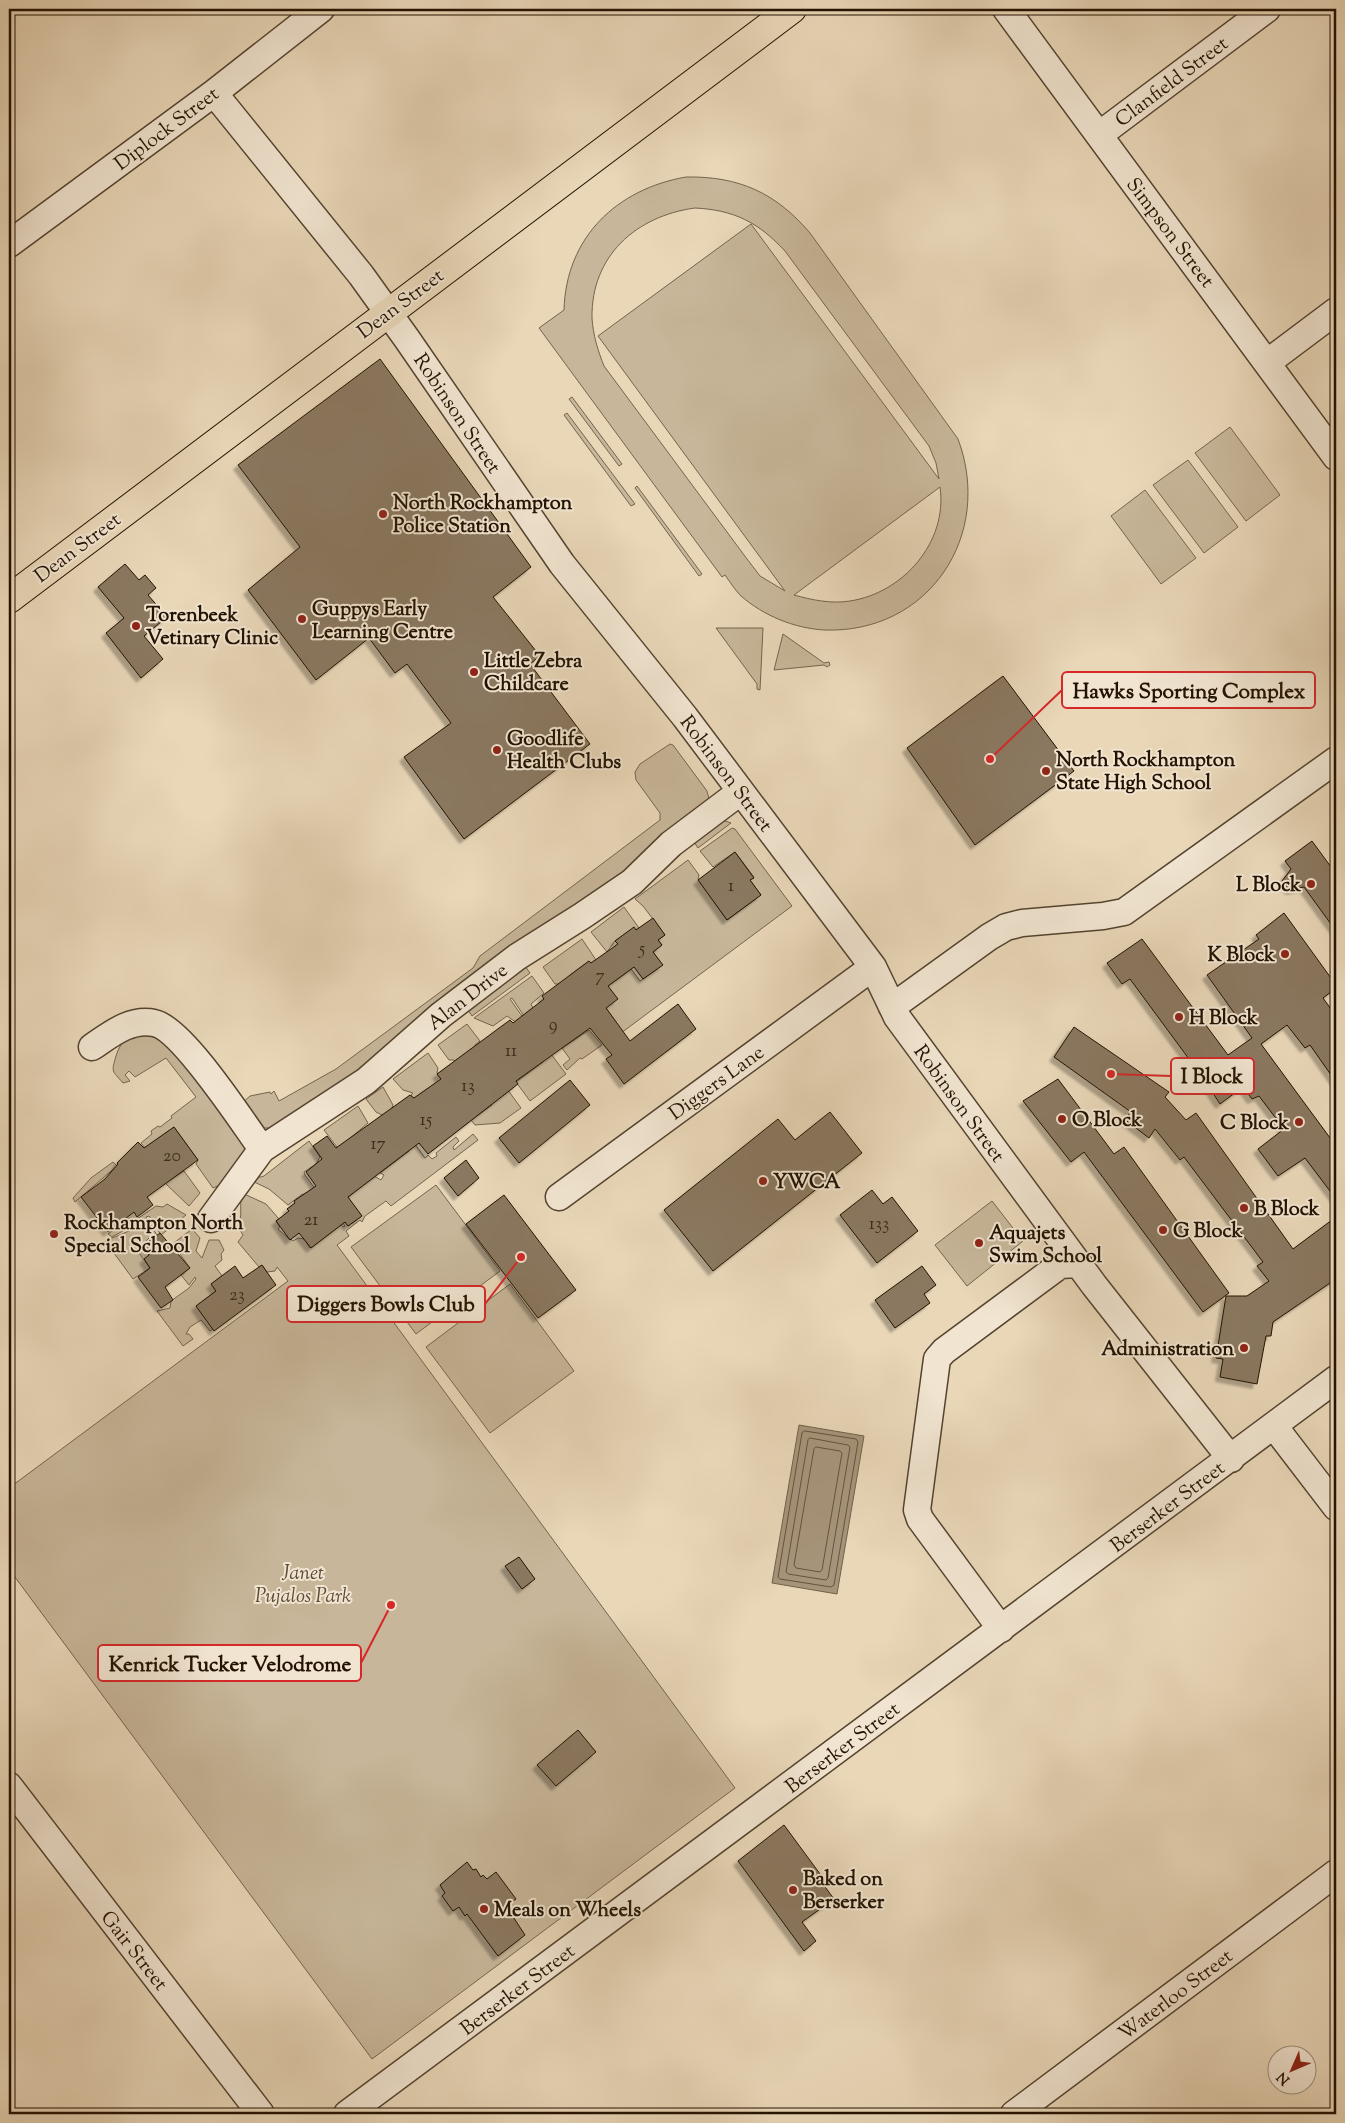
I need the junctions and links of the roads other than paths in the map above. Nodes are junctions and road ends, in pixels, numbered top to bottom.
1 (321, 9) edge
2 (761, 9) edge
3 (792, 9) edge
4 (1006, 9) edge
5 (1267, 9) edge
6 (214, 93) junction
7 (1099, 135) junction
8 (9, 244) edge
9 (382, 305) junction
10 (1336, 311) edge
11 (1268, 362) junction
12 (1336, 457) edge
13 (9, 576) edge
14 (9, 599) edge
15 (1336, 760) edge
16 (740, 792) junction
17 (873, 967) junction
18 (892, 1007) junction
19 (92, 1047) dead end
20 (262, 1148) junction
21 (559, 1197) dead end
22 (211, 1219) dead end
23 (1079, 1264) junction
24 (1336, 1380) edge
25 (1274, 1426) junction
26 (1231, 1459) junction
27 (1336, 1507) edge
28 (1001, 1629) junction
29 (9, 1786) edge
30 (1336, 1873) edge
31 (262, 2114) edge
32 (347, 2114) edge
33 (1014, 2114) edge

1 - 6 street, Diplock Street
2 - 9 main road, Dean Street
3 - 9 main road, Dean Street
4 - 7 street, Simpson Street
5 - 7 street, Clanfield Street
6 - 8 street, Diplock Street
6 - 9 street, Robinson Street
7 - 11 street, Simpson Street
9 - 13 main road, Dean Street
9 - 14 main road, Dean Street
9 - 16 street, Robinson Street
10 - 11 street
11 - 12 street, Simpson Street
15 - 18 street
16 - 17 street, Robinson Street
16 - 20 street, Alan Drive
17 - 18 street, Robinson Street
17 - 21 street, Diggers Lane
18 - 23 street, Robinson Street
19 - 20 street
20 - 22 street, Alan Drive
23 - 26 street, Robinson Street
23 - 28 street
24 - 25 street, Berserker Street
25 - 26 street, Berserker Street
25 - 27 street
26 - 28 street, Berserker Street
28 - 32 street, Berserker Street
29 - 31 street, Gair Street
30 - 33 street, Waterloo Street

